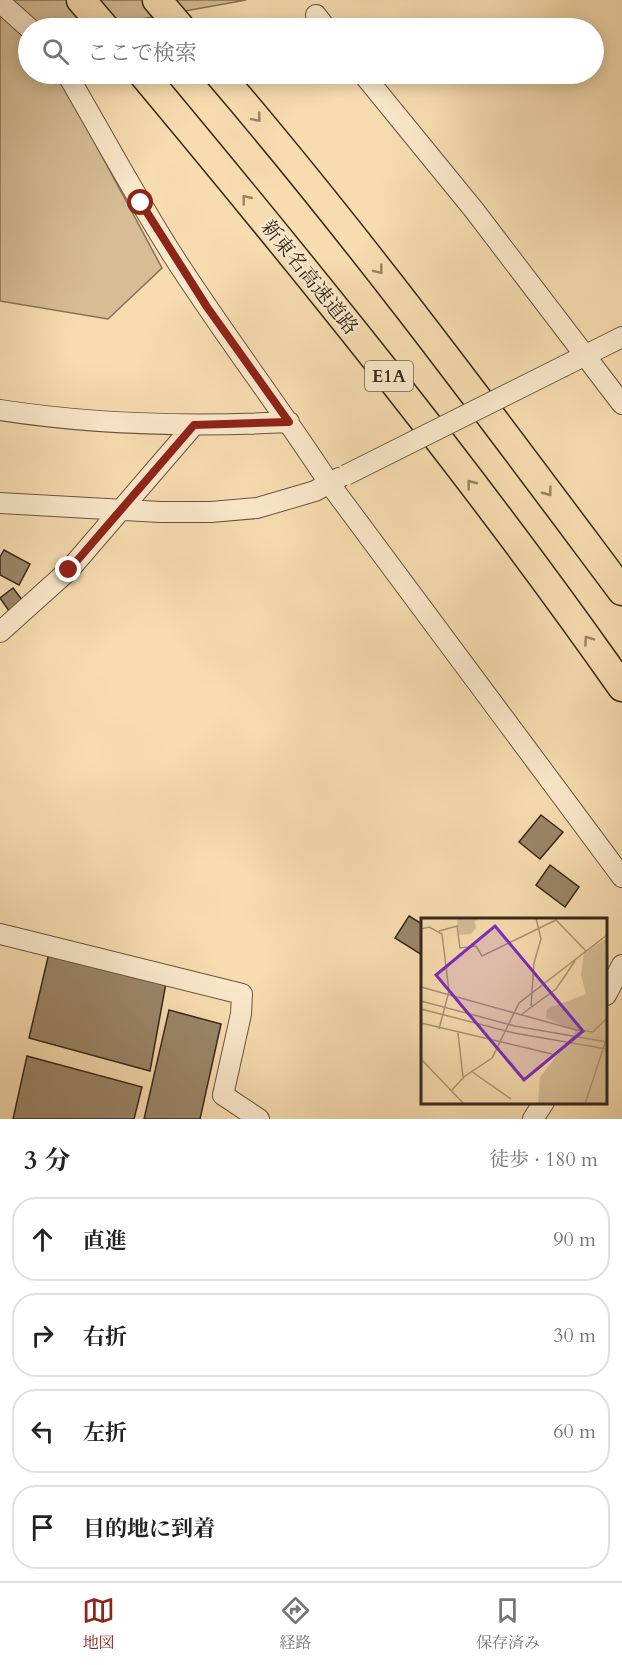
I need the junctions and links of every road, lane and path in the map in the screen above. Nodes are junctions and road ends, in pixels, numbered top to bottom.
1 (81, 0) edge
2 (157, 0) edge
3 (0, 2) edge
4 (18, 18) edge
5 (96, 18) edge
6 (172, 18) edge
7 (73, 84) edge
8 (150, 84) edge
9 (228, 84) edge
10 (371, 84) edge
11 (622, 338) edge
12 (586, 356) junction
13 (622, 404) edge
14 (0, 410) edge
15 (289, 422) junction
16 (194, 425) junction
17 (338, 479) junction
18 (0, 503) edge
19 (121, 510) junction
20 (622, 591) edge
21 (0, 632) edge
22 (622, 687) edge
23 (622, 877) edge
24 (0, 934) edge
25 (622, 965) edge
26 (607, 993) edge
27 (543, 1104) edge
28 (259, 1119) edge
29 (533, 1119) edge

1 - 5 highway
2 - 6 highway
3 - 4 street
7 - 15 street
22 -> 8 highway, 新東名高速道路 / E1A
9 -> 20 highway
10 - 12 street
11 - 12 street
12 - 13 street
12 - 17 street, bridge
14 - 16 street
15 - 16 street
15 - 17 street
16 - 19 street
17 - 19 street
17 - 23 street
18 - 19 street
19 - 21 street
24 - 28 street
25 - 26 street
27 - 29 street

